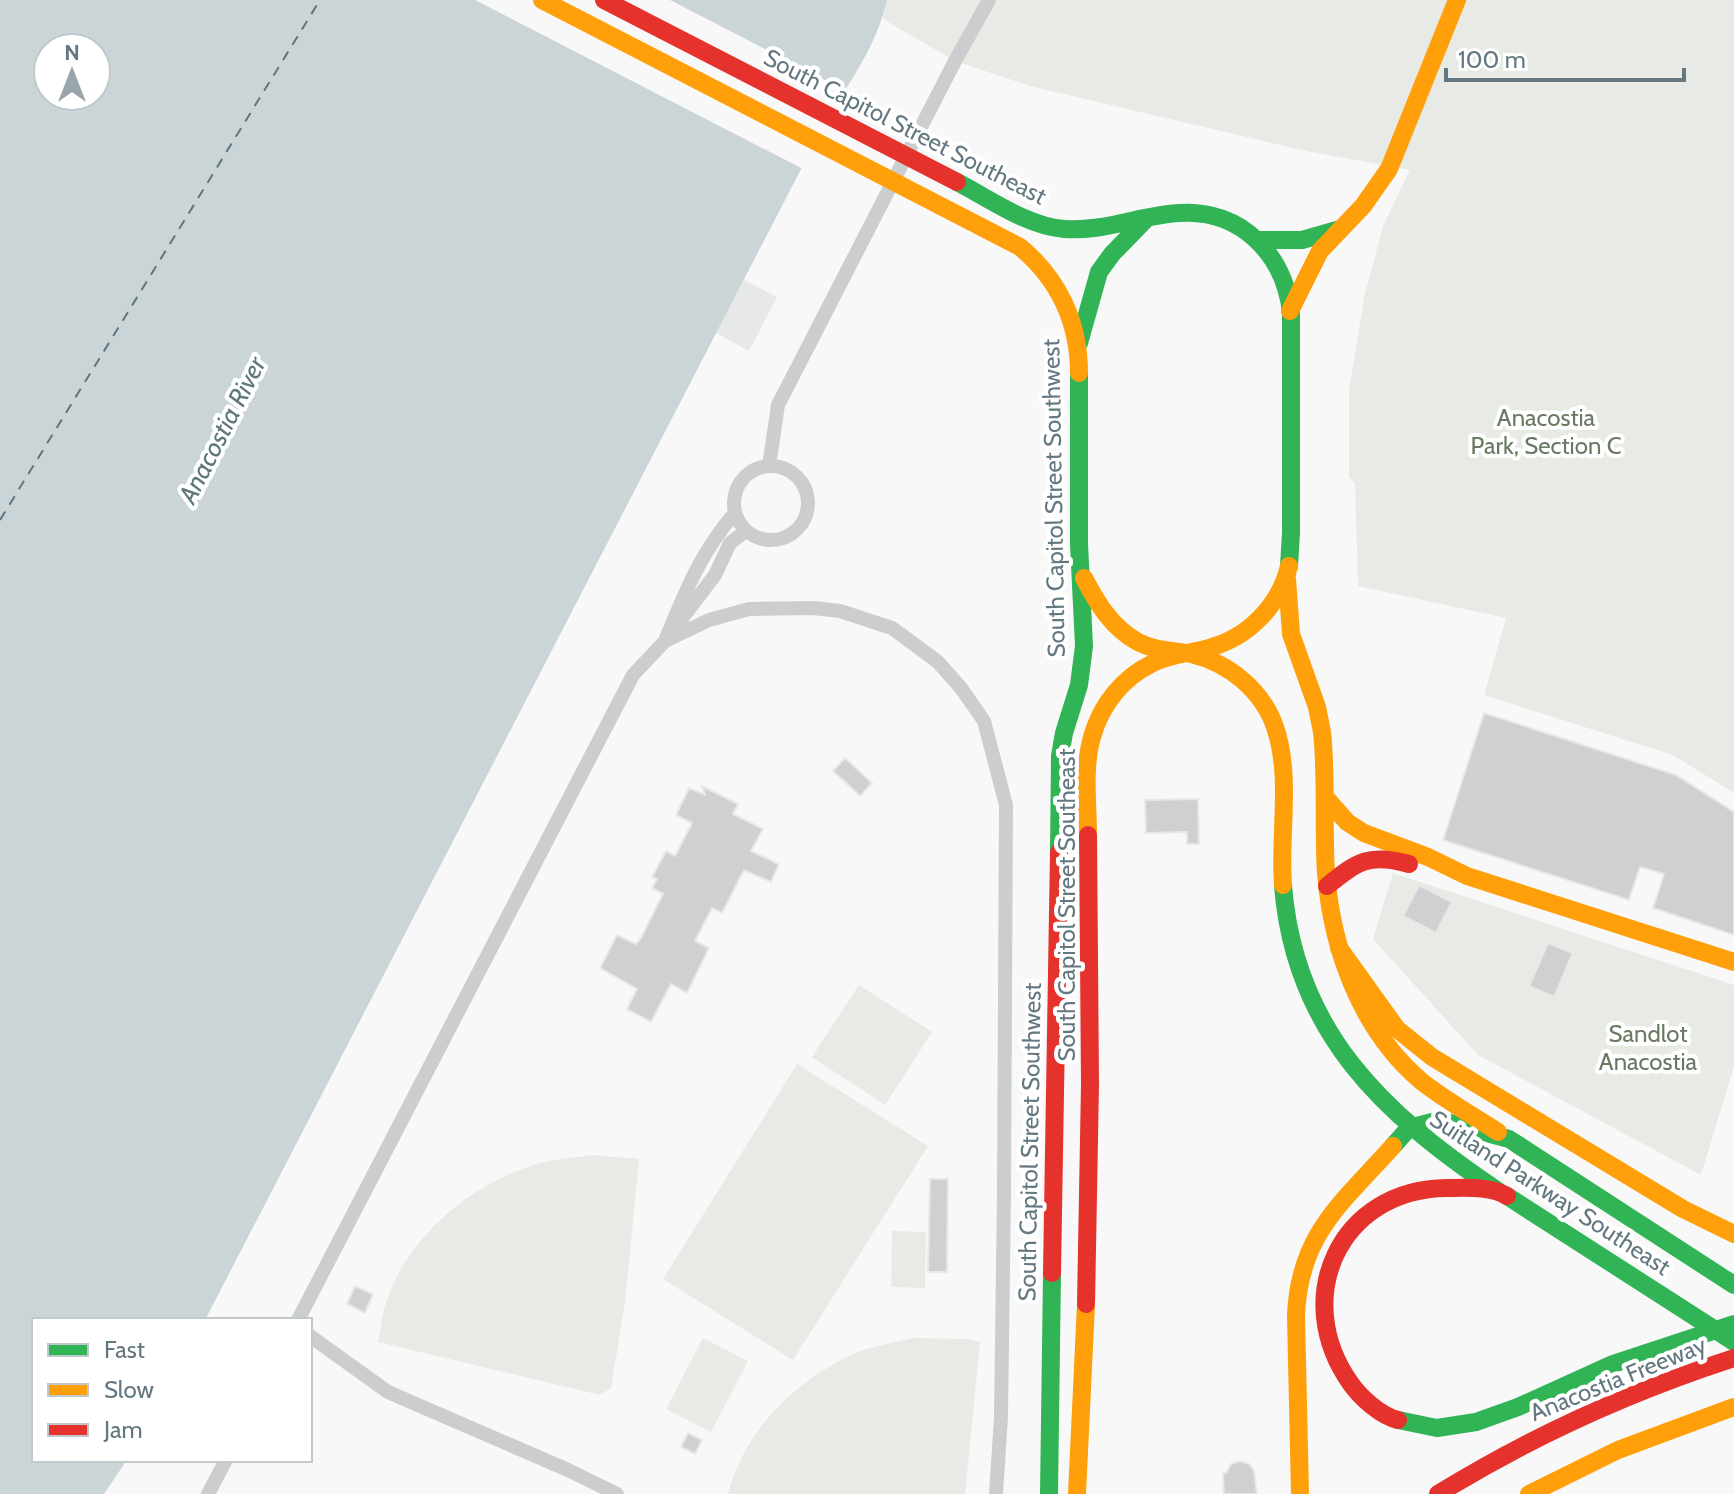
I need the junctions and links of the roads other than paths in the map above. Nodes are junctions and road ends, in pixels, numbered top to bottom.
1 (542, 0) edge
2 (604, 0) edge
3 (989, 0) edge
4 (1457, 0) edge
5 (1148, 217) junction
6 (1341, 228) junction
7 (1259, 240) junction
8 (1290, 311) junction
9 (1079, 345) junction
10 (769, 466) junction
11 (735, 513) junction
12 (746, 531) junction
13 (1080, 570) junction
14 (1287, 577) junction
15 (665, 641) junction
16 (1188, 654) junction
17 (1326, 798) junction
18 (1467, 876) junction
19 (1327, 886) junction
20 (1339, 948) junction
21 (1734, 962) edge
22 (1409, 1128) junction
23 (1509, 1139) junction
24 (1500, 1192) junction
25 (1730, 1232) edge
26 (1734, 1285) edge
27 (299, 1318) edge
28 (1734, 1324) edge
29 (312, 1337) edge
30 (1734, 1342) edge
31 (1734, 1358) edge
32 (1734, 1407) edge
33 (225, 1462) edge
34 (208, 1494) edge
35 (617, 1494) edge
36 (996, 1494) edge
37 (1049, 1494) edge
38 (1077, 1494) edge
39 (1300, 1494) edge
40 (1438, 1494) edge
41 (1529, 1494) edge

1 - 9 main road, South Capitol Street Southwest
2 - 5 main road, South Capitol Street Southeast
3 - 10 street
4 - 6 main road
5 - 7 main road, South Capitol Street Southeast
5 - 9 main road
6 - 7 main road
6 - 8 main road
7 - 8 main road, South Capitol Street Southeast
8 - 14 main road, South Capitol Street Southeast
9 - 13 main road, South Capitol Street Southwest
10 - 11 street
10 - 12 street
11 - 12 street
11 - 15 street
12 - 15 street
13 - 16 main road, Suitland Parkway Southeast
13 - 37 main road, South Capitol Street Southwest
14 - 16 main road, South Capitol Street Southeast
14 - 17 main road, Suitland Parkway Southeast
15 - 27 street
15 - 36 street
16 - 22 main road, Suitland Parkway Southeast
16 - 38 main road, South Capitol Street Southeast
17 - 18 main road
17 - 19 main road, Suitland Parkway Southeast
18 - 19 main road
18 - 21 main road
19 - 20 main road, Suitland Parkway Southeast
20 - 23 main road, Suitland Parkway Southeast
20 - 25 main road
22 - 23 main road
22 - 24 main road, Suitland Parkway Southeast
22 - 39 main road
23 - 26 main road, Suitland Parkway Southeast
24 - 28 main road
24 - 30 main road, Suitland Parkway Southeast
29 - 35 street
31 - 40 main road, Anacostia Freeway
32 - 41 main road
33 - 34 street

